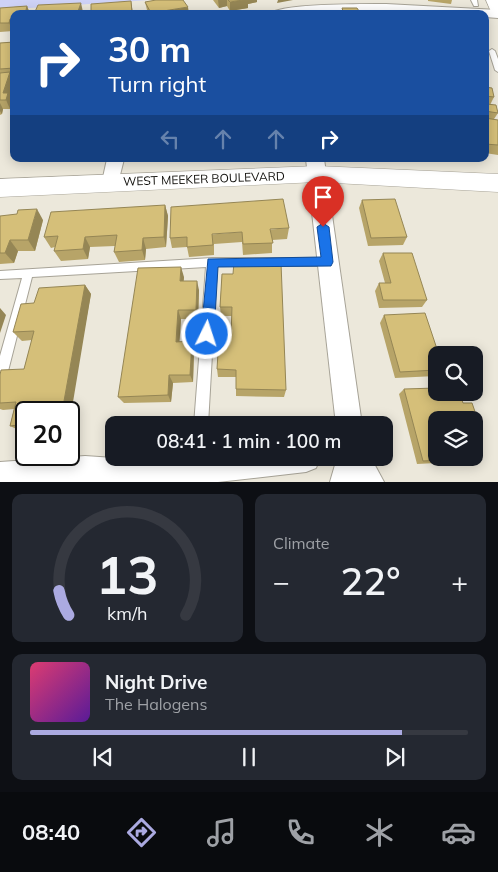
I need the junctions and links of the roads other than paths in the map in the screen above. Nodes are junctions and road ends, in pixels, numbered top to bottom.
1 (494, 0) edge
2 (352, 3) edge
3 (301, 10) edge
4 (466, 10) edge
5 (498, 12) edge
6 (492, 51) dead end
7 (498, 70) edge
8 (316, 166) edge
9 (113, 170) edge
10 (498, 183) edge
11 (0, 188) edge
12 (212, 262) junction
13 (327, 262) junction
14 (28, 274) junction
15 (0, 275) edge
16 (0, 379) edge
17 (203, 416) edge
18 (348, 416) edge
19 (186, 466) edge
20 (349, 466) edge
21 (361, 466) edge
22 (0, 476) edge
23 (123, 476) edge
24 (344, 482) edge
25 (370, 482) edge

1 - 5 street
2 - 3 street
2 - 4 street
6 - 7 lane
8 - 9 street, WEST MEEKER BOULEVARD
8 - 10 street, WEST MEEKER BOULEVARD
8 - 13 street
9 - 11 street, WEST MEEKER BOULEVARD
12 - 13 lane
12 - 14 lane
12 - 17 lane
13 - 18 street
14 - 15 lane
14 - 16 lane
19 - 23 street
20 - 24 street
21 - 25 street
22 - 23 street

